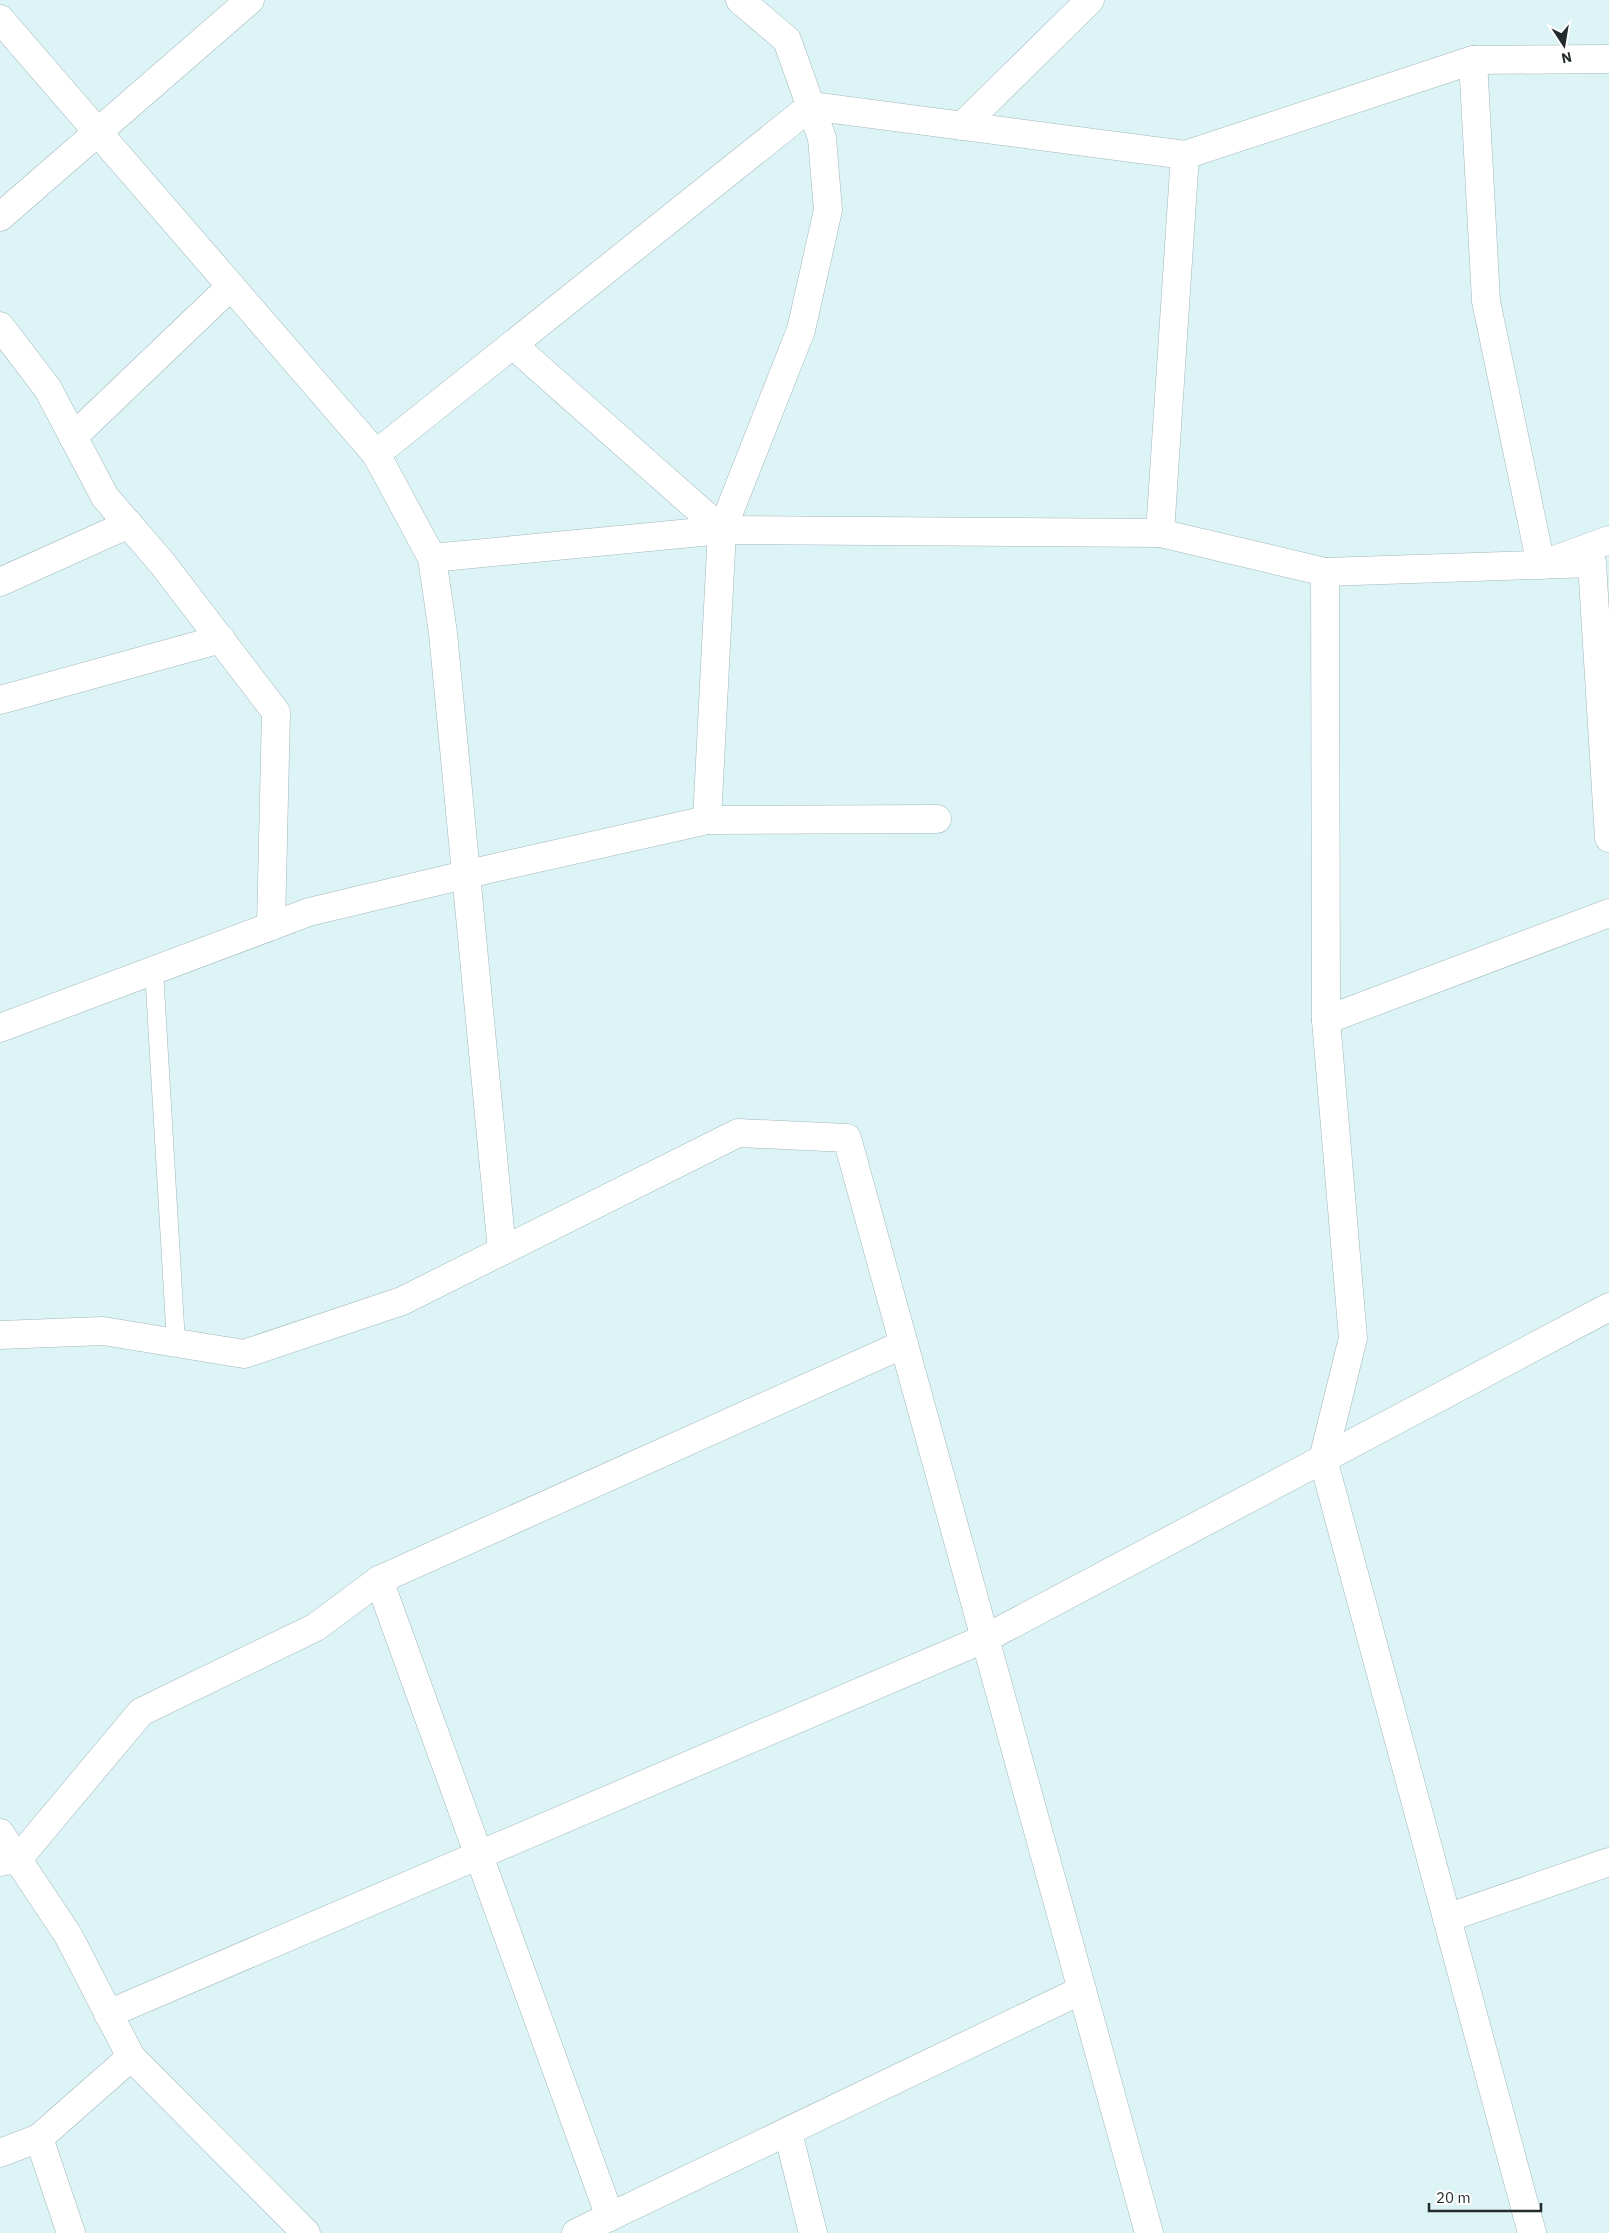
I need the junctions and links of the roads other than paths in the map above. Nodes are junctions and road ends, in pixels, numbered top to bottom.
1 (250, 0) edge
2 (740, 0) edge
3 (1090, 0) edge
4 (0, 19) edge
5 (1609, 59) edge
6 (1473, 60) junction
7 (811, 106) junction
8 (962, 126) junction
9 (97, 133) junction
10 (1185, 155) junction
11 (0, 217) edge
12 (230, 286) junction
13 (0, 326) edge
14 (513, 344) junction
15 (73, 437) junction
16 (376, 454) junction
17 (129, 524) junction
18 (722, 530) junction
19 (1160, 533) junction
20 (1609, 540) edge
21 (432, 558) junction
22 (1542, 565) junction
23 (1325, 572) junction
24 (0, 582) edge
25 (221, 639) junction
26 (0, 700) edge
27 (937, 819) dead end
28 (706, 820) junction
29 (1609, 838) edge
30 (466, 874) junction
31 (1609, 914) edge
32 (271, 926) junction
33 (154, 970) junction
34 (1326, 1020) junction
35 (0, 1028) edge
36 (502, 1251) junction
37 (1609, 1307) edge
38 (0, 1335) edge
39 (176, 1343) junction
40 (904, 1344) junction
41 (1323, 1459) junction
42 (379, 1580) junction
43 (986, 1638) junction
44 (0, 1833) edge
45 (479, 1856) junction
46 (9, 1861) edge
47 (1609, 1862) edge
48 (1447, 1918) junction
49 (1082, 1990) junction
50 (108, 2014) junction
51 (131, 2057) junction
52 (788, 2132) junction
53 (39, 2138) junction
54 (0, 2153) edge
55 (610, 2217) junction
56 (71, 2233) edge
57 (306, 2233) edge
58 (576, 2233) edge
59 (814, 2233) edge
60 (1149, 2233) edge
61 (1532, 2233) edge

1 - 9 street
2 - 7 street
3 - 8 street
4 - 9 street
5 - 6 street
6 - 10 street
6 - 22 street
7 - 8 street
7 - 14 street
7 - 18 street
8 - 10 street
9 - 11 street
9 - 12 street
10 - 19 street
12 - 15 street
12 - 16 street
13 - 15 street
14 - 16 street
14 - 18 street
15 - 17 street
16 - 21 street
17 - 24 street
17 - 25 street
18 - 19 street
18 - 21 street
18 - 28 street
19 - 23 street
20 - 22 street
21 - 30 street
22 - 23 street
22 - 29 street
23 - 34 street
25 - 26 street
25 - 32 street
27 - 28 street
28 - 30 street
30 - 32 street
30 - 36 street
31 - 34 street
32 - 33 street
33 - 35 street
33 - 39 lane
34 - 41 street
36 - 39 street
36 - 40 street
37 - 41 street
38 - 39 street
40 - 42 street
40 - 43 street
41 - 43 street
41 - 48 street
42 - 45 street
42 - 46 street
43 - 45 street
43 - 49 street
44 - 46 street
45 - 50 street
45 - 55 street
46 - 50 street
47 - 48 street
48 - 61 street
49 - 52 street
49 - 60 street
50 - 51 street
51 - 53 street
51 - 57 street
52 - 55 street
52 - 59 street
53 - 54 street
53 - 56 street
55 - 58 street

